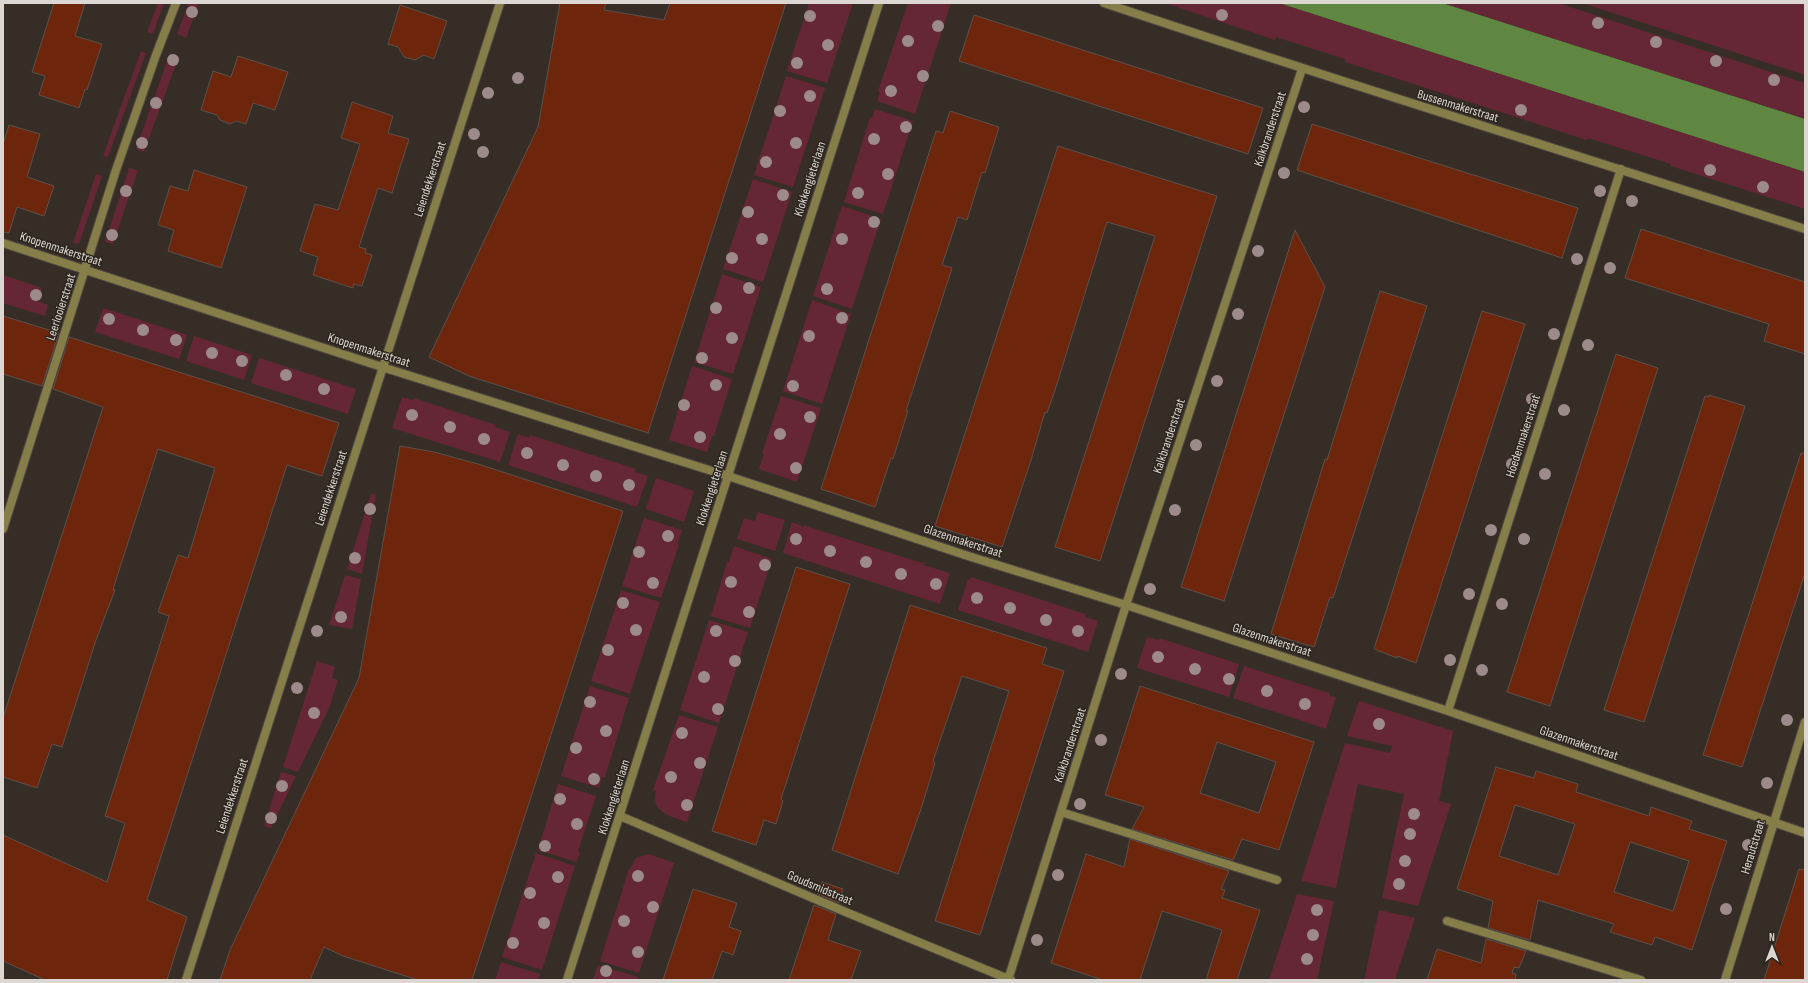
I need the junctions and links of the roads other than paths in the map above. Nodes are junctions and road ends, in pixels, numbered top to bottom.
1 (176, 3) edge
2 (500, 3) edge
3 (879, 3) edge
4 (1104, 3) edge
5 (1302, 69) junction
6 (1621, 169) junction
7 (1805, 229) edge
8 (3, 243) edge
9 (85, 269) junction
10 (382, 367) junction
11 (728, 476) junction
12 (3, 529) edge
13 (1126, 605) junction
14 (1448, 711) junction
15 (1805, 722) edge
16 (1061, 812) junction
17 (620, 816) junction
18 (1773, 823) junction
19 (1805, 833) edge
20 (1277, 880) dead end
21 (1446, 921) dead end
22 (186, 980) edge
23 (568, 980) edge
24 (1009, 980) edge
25 (1641, 980) edge
26 (1725, 980) edge

1 - 9 street, Leerlooierstraat
2 - 10 street, Leiendekkerstraat
3 - 11 street, Klokkengieterlaan
4 - 5 street, Bussenmakerstraat
5 - 6 street, Bussenmakerstraat
5 - 13 street, Kalkbranderstraat
6 - 7 street, Bussenmakerstraat
6 - 14 street, Hoedenmakerstraat
8 - 9 street, Knopenmakerstraat
9 - 10 street, Knopenmakerstraat
9 - 12 street, Leerlooierstraat
10 - 11 street, Knopenmakerstraat
10 - 22 street, Leiendekkerstraat
11 - 13 street, Glazenmakerstraat
11 - 17 street, Klokkengieterlaan
13 - 14 street, Glazenmakerstraat
13 - 16 street, Kalkbranderstraat
14 - 18 street, Glazenmakerstraat
15 - 18 street, Herautstraat
16 - 20 street
16 - 24 street, Kalkbranderstraat
17 - 23 street, Klokkengieterlaan
17 - 24 street, Goudsmidstraat
18 - 19 street, Glazenmakerstraat
18 - 26 street, Herautstraat
21 - 25 street

